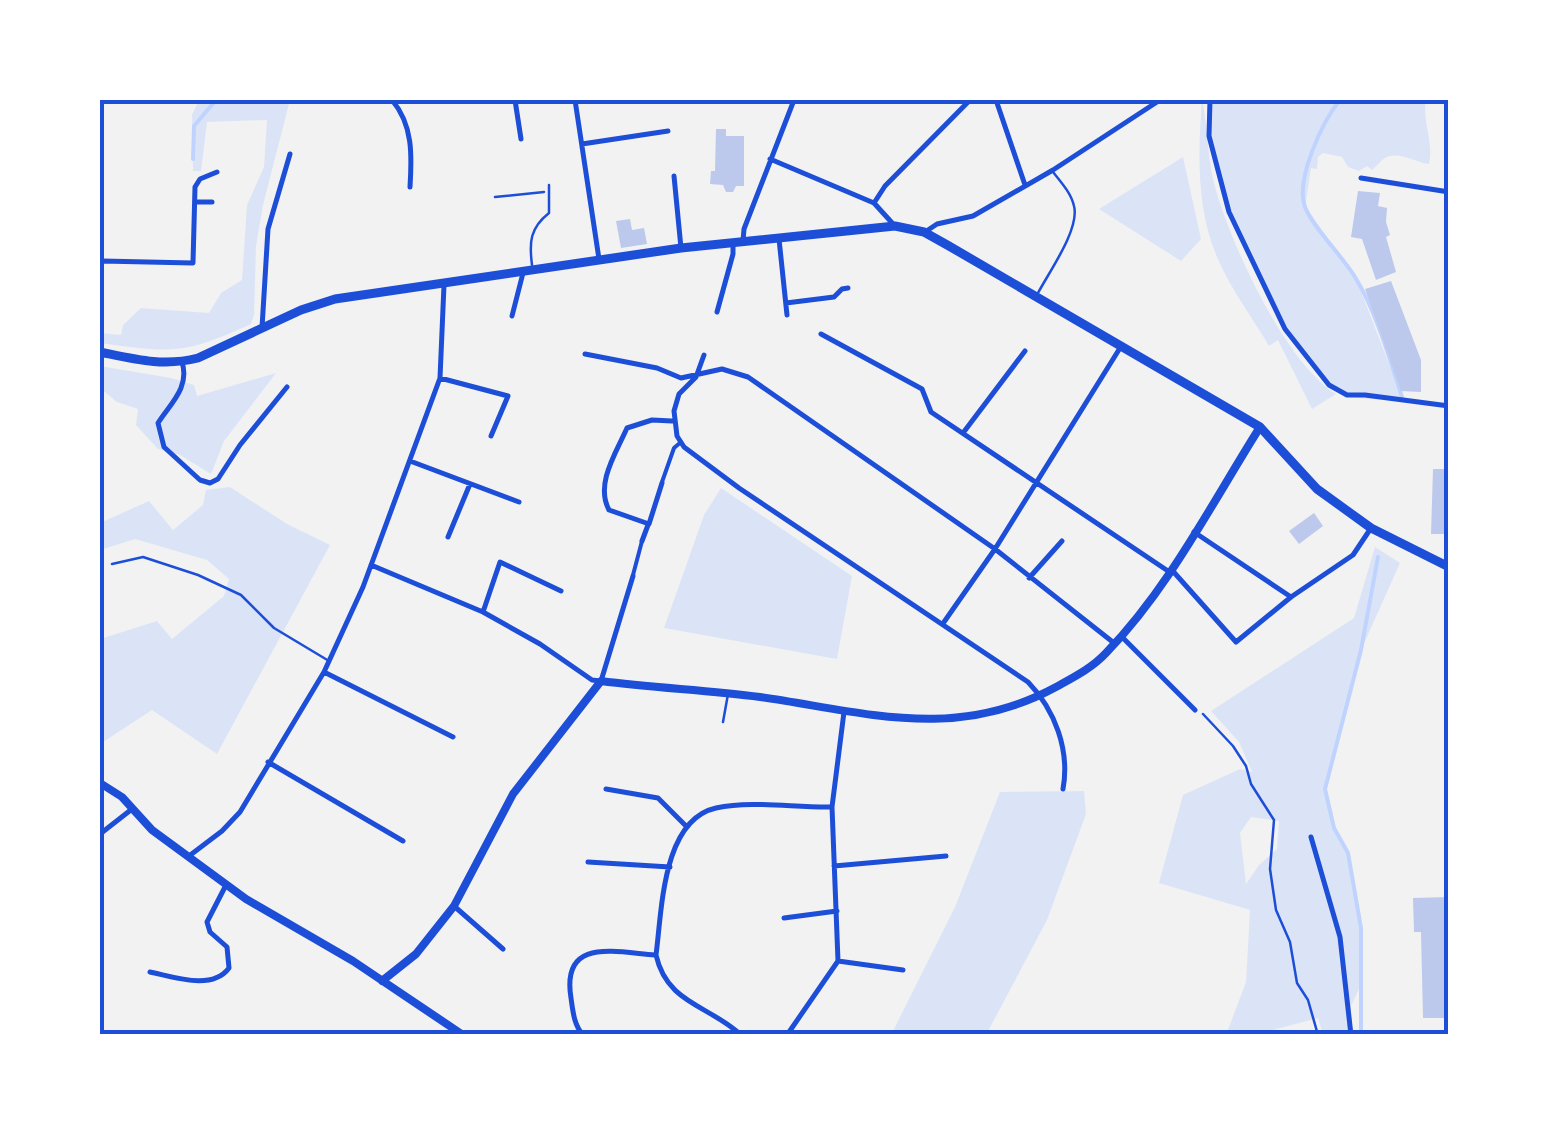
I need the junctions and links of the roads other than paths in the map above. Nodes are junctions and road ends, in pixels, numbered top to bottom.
1 (392, 100) edge
2 (515, 100) edge
3 (575, 100) edge
4 (794, 100) edge
5 (970, 100) edge
6 (996, 100) edge
7 (1160, 100) edge
8 (1210, 100) edge
9 (668, 131) dead end
10 (520, 139) dead end
11 (582, 144) junction
12 (290, 154) dead end
13 (770, 159) junction
14 (1052, 170) junction
15 (217, 172) dead end
16 (674, 176) dead end
17 (1361, 178) dead end
18 (549, 185) dead end
19 (1026, 185) junction
20 (410, 187) dead end
21 (546, 192) junction
22 (1449, 192) edge
23 (496, 197) dead end
24 (195, 202) junction
25 (212, 202) dead end
26 (874, 203) junction
27 (895, 226) junction
28 (924, 232) junction
29 (779, 236) junction
30 (738, 242) junction
31 (681, 248) junction
32 (600, 262) junction
33 (100, 264) edge
34 (528, 272) junction
35 (444, 285) junction
36 (848, 288) dead end
37 (1035, 299) junction
38 (786, 303) junction
39 (717, 312) dead end
40 (788, 315) dead end
41 (512, 316) dead end
42 (262, 328) junction
43 (822, 334) dead end
44 (1120, 348) junction
45 (1025, 351) dead end
46 (100, 352) edge
47 (585, 354) dead end
48 (704, 355) dead end
49 (182, 362) junction
50 (696, 377) junction
51 (440, 378) junction
52 (287, 387) dead end
53 (1449, 406) edge
54 (672, 421) junction
55 (1260, 427) junction
56 (962, 432) junction
57 (491, 436) dead end
58 (679, 439) junction
59 (410, 462) junction
60 (470, 484) junction
61 (662, 484) joint
62 (1037, 484) junction
63 (519, 502) dead end
64 (648, 524) junction
65 (1371, 528) junction
66 (1194, 532) junction
67 (448, 537) dead end
68 (642, 540) joint
69 (1062, 541) dead end
70 (996, 549) junction
71 (112, 564) dead end
72 (371, 566) junction
73 (1449, 567) edge
74 (1169, 570) junction
75 (633, 576) joint
76 (1030, 578) junction
77 (561, 591) dead end
78 (1291, 597) junction
79 (483, 612) junction
80 (943, 624) junction
81 (1118, 640) junction
82 (330, 661) junction
83 (324, 672) junction
84 (601, 681) junction
85 (728, 693) junction
86 (1041, 695) junction
87 (1195, 710) road end
88 (844, 712) junction
89 (722, 722) dead end
90 (453, 738) dead end
91 (268, 762) junction
92 (100, 782) edge
93 (1063, 789) dead end
94 (606, 790) dead end
95 (132, 808) junction
96 (832, 808) junction
97 (686, 827) junction
98 (100, 834) edge
99 (1311, 837) dead end
100 (403, 841) dead end
101 (188, 856) junction
102 (946, 856) dead end
103 (588, 862) dead end
104 (833, 866) junction
105 (670, 868) junction
106 (226, 885) junction
107 (454, 906) junction
108 (837, 912) junction
109 (784, 918) dead end
110 (502, 949) dead end
111 (656, 955) junction
112 (838, 961) junction
113 (903, 970) dead end
114 (150, 972) dead end
115 (382, 981) junction
116 (463, 1035) edge
117 (584, 1035) edge
118 (740, 1035) edge
119 (787, 1035) edge
120 (1351, 1035) edge

1 - 20 street
2 - 10 street
3 - 11 street
4 - 13 street
5 - 26 street
6 - 19 street
7 - 14 street
8 - 53 street
9 - 11 street
11 - 32 street
12 - 42 street
13 - 26 street
13 - 30 street
14 - 19 street
14 - 37 lane
15 - 24 street
16 - 31 street
17 - 22 street
18 - 21 lane
19 - 28 street
21 - 23 lane
21 - 34 lane
24 - 25 street
24 - 33 street
26 - 27 street
27 - 28 main road
27 - 29 main road
28 - 37 main road
29 - 30 main road
29 - 38 street
30 - 31 main road
30 - 39 street
31 - 32 main road
32 - 34 main road
34 - 35 main road
34 - 41 street
35 - 42 main road
35 - 51 street
36 - 38 street
37 - 44 main road
38 - 40 street
42 - 49 main road
43 - 56 street
44 - 55 main road
44 - 62 street
45 - 56 street
46 - 49 main road
47 - 50 street
48 - 50 street
49 - 52 street
50 - 54 street
50 - 70 street
51 - 57 street
51 - 59 street
54 - 58 street
54 - 64 street
55 - 65 main road
55 - 66 street
56 - 62 street
58 - 61 street
58 - 80 street
59 - 60 street
59 - 72 street
60 - 63 street
60 - 67 street
61 - 64 street
62 - 70 street
62 - 74 street
64 - 68 street
65 - 73 main road
65 - 78 street
66 - 74 street
66 - 78 street
68 - 75 street
69 - 76 street
70 - 76 street
70 - 80 street
71 - 82 lane
72 - 79 street
72 - 82 street
74 - 78 street
74 - 81 street
75 - 84 street
76 - 81 street
77 - 79 street
79 - 84 street
80 - 86 street
81 - 86 street
81 - 87 street
82 - 83 street
83 - 90 street
83 - 91 street
84 - 85 street
84 - 107 street
85 - 88 street
85 - 89 lane
86 - 88 street
86 - 93 street
88 - 96 street
91 - 100 street
91 - 101 street
92 - 95 street
94 - 97 street
95 - 98 street
95 - 101 street
96 - 97 street
96 - 104 street
97 - 105 street
99 - 120 street
101 - 106 street
102 - 104 street
103 - 105 street
104 - 108 street
105 - 111 street
106 - 114 street
106 - 115 street
107 - 110 street
107 - 115 street
108 - 109 street
108 - 112 street
111 - 117 street
111 - 118 street
112 - 113 street
112 - 119 street
115 - 116 street

